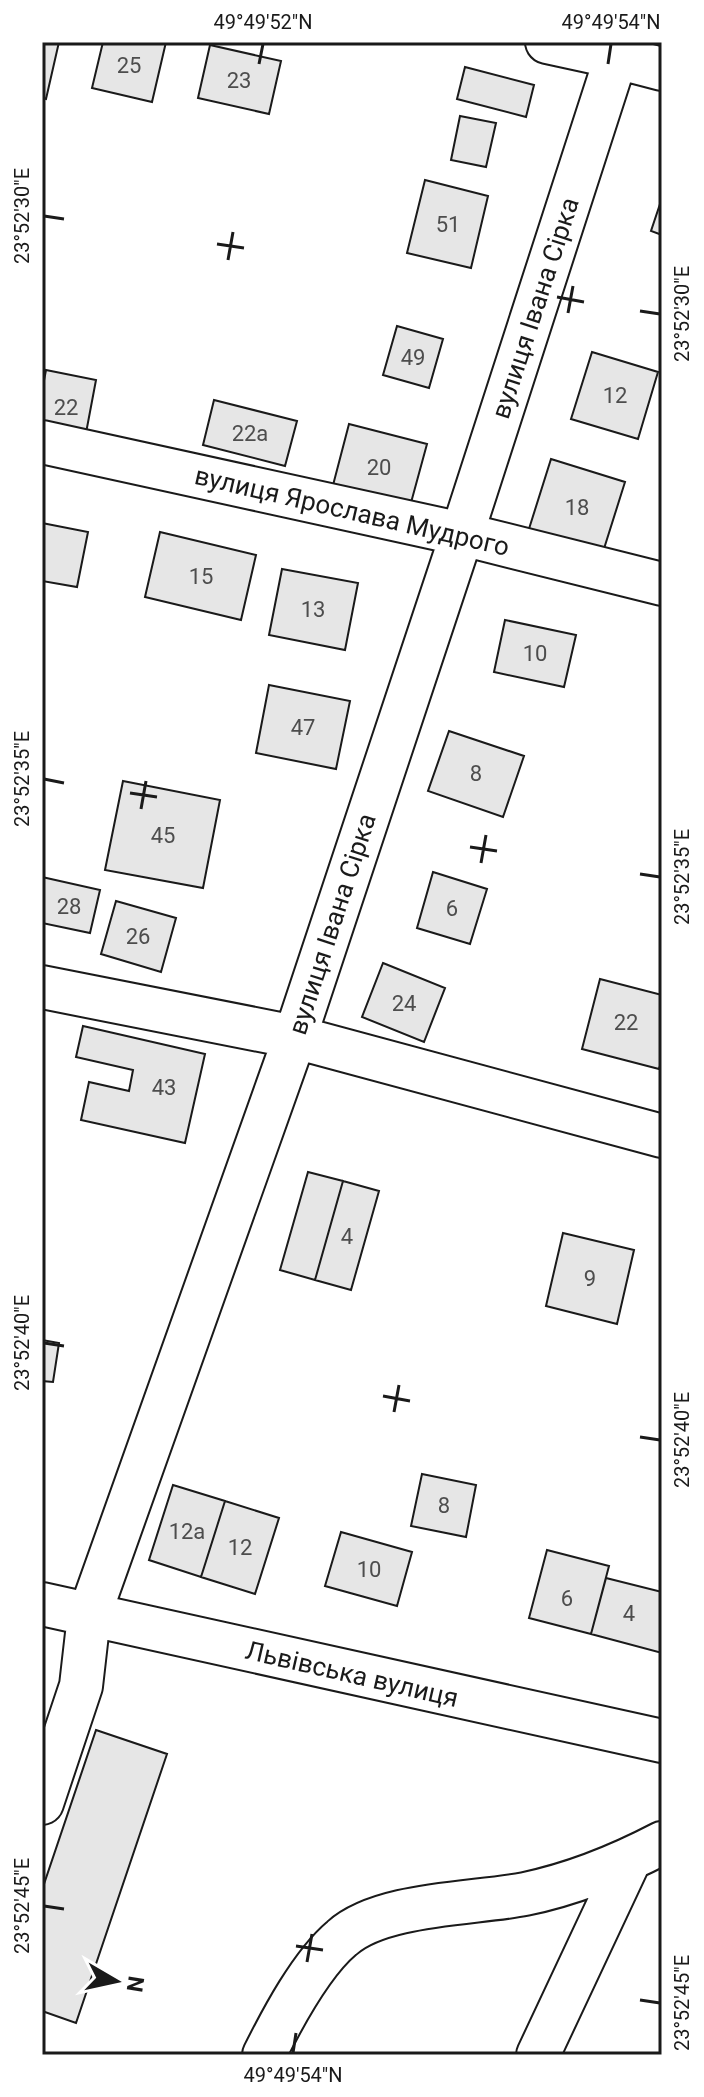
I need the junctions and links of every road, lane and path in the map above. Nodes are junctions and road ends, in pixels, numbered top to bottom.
1 (547, 42) edge
2 (619, 49) edge
3 (662, 69) edge
4 (42, 442) edge
5 (462, 534) junction
6 (662, 584) edge
7 (42, 987) edge
8 (295, 1037) junction
9 (662, 1136) edge
10 (42, 1604) edge
11 (89, 1616) junction
12 (662, 1741) edge
13 (42, 1803) edge
14 (646, 1851) edge
15 (264, 2055) edge
16 (538, 2055) edge

1 - 2 street
2 - 3 street
2 - 5 street, вулиця Івана Сірка
4 - 5 street, вулиця Ярослава Мудрого
5 - 6 street, вулиця Ярослава Мудрого
5 - 8 street, вулиця Івана Сірка
7 - 8 street
8 - 9 street
8 - 11 street, вулиця Івана Сірка
10 - 11 street, Львівська вулиця
11 - 12 street, Львівська вулиця
11 - 13 street, вулиця Івана Сірка
14 - 15 street
14 - 16 street

